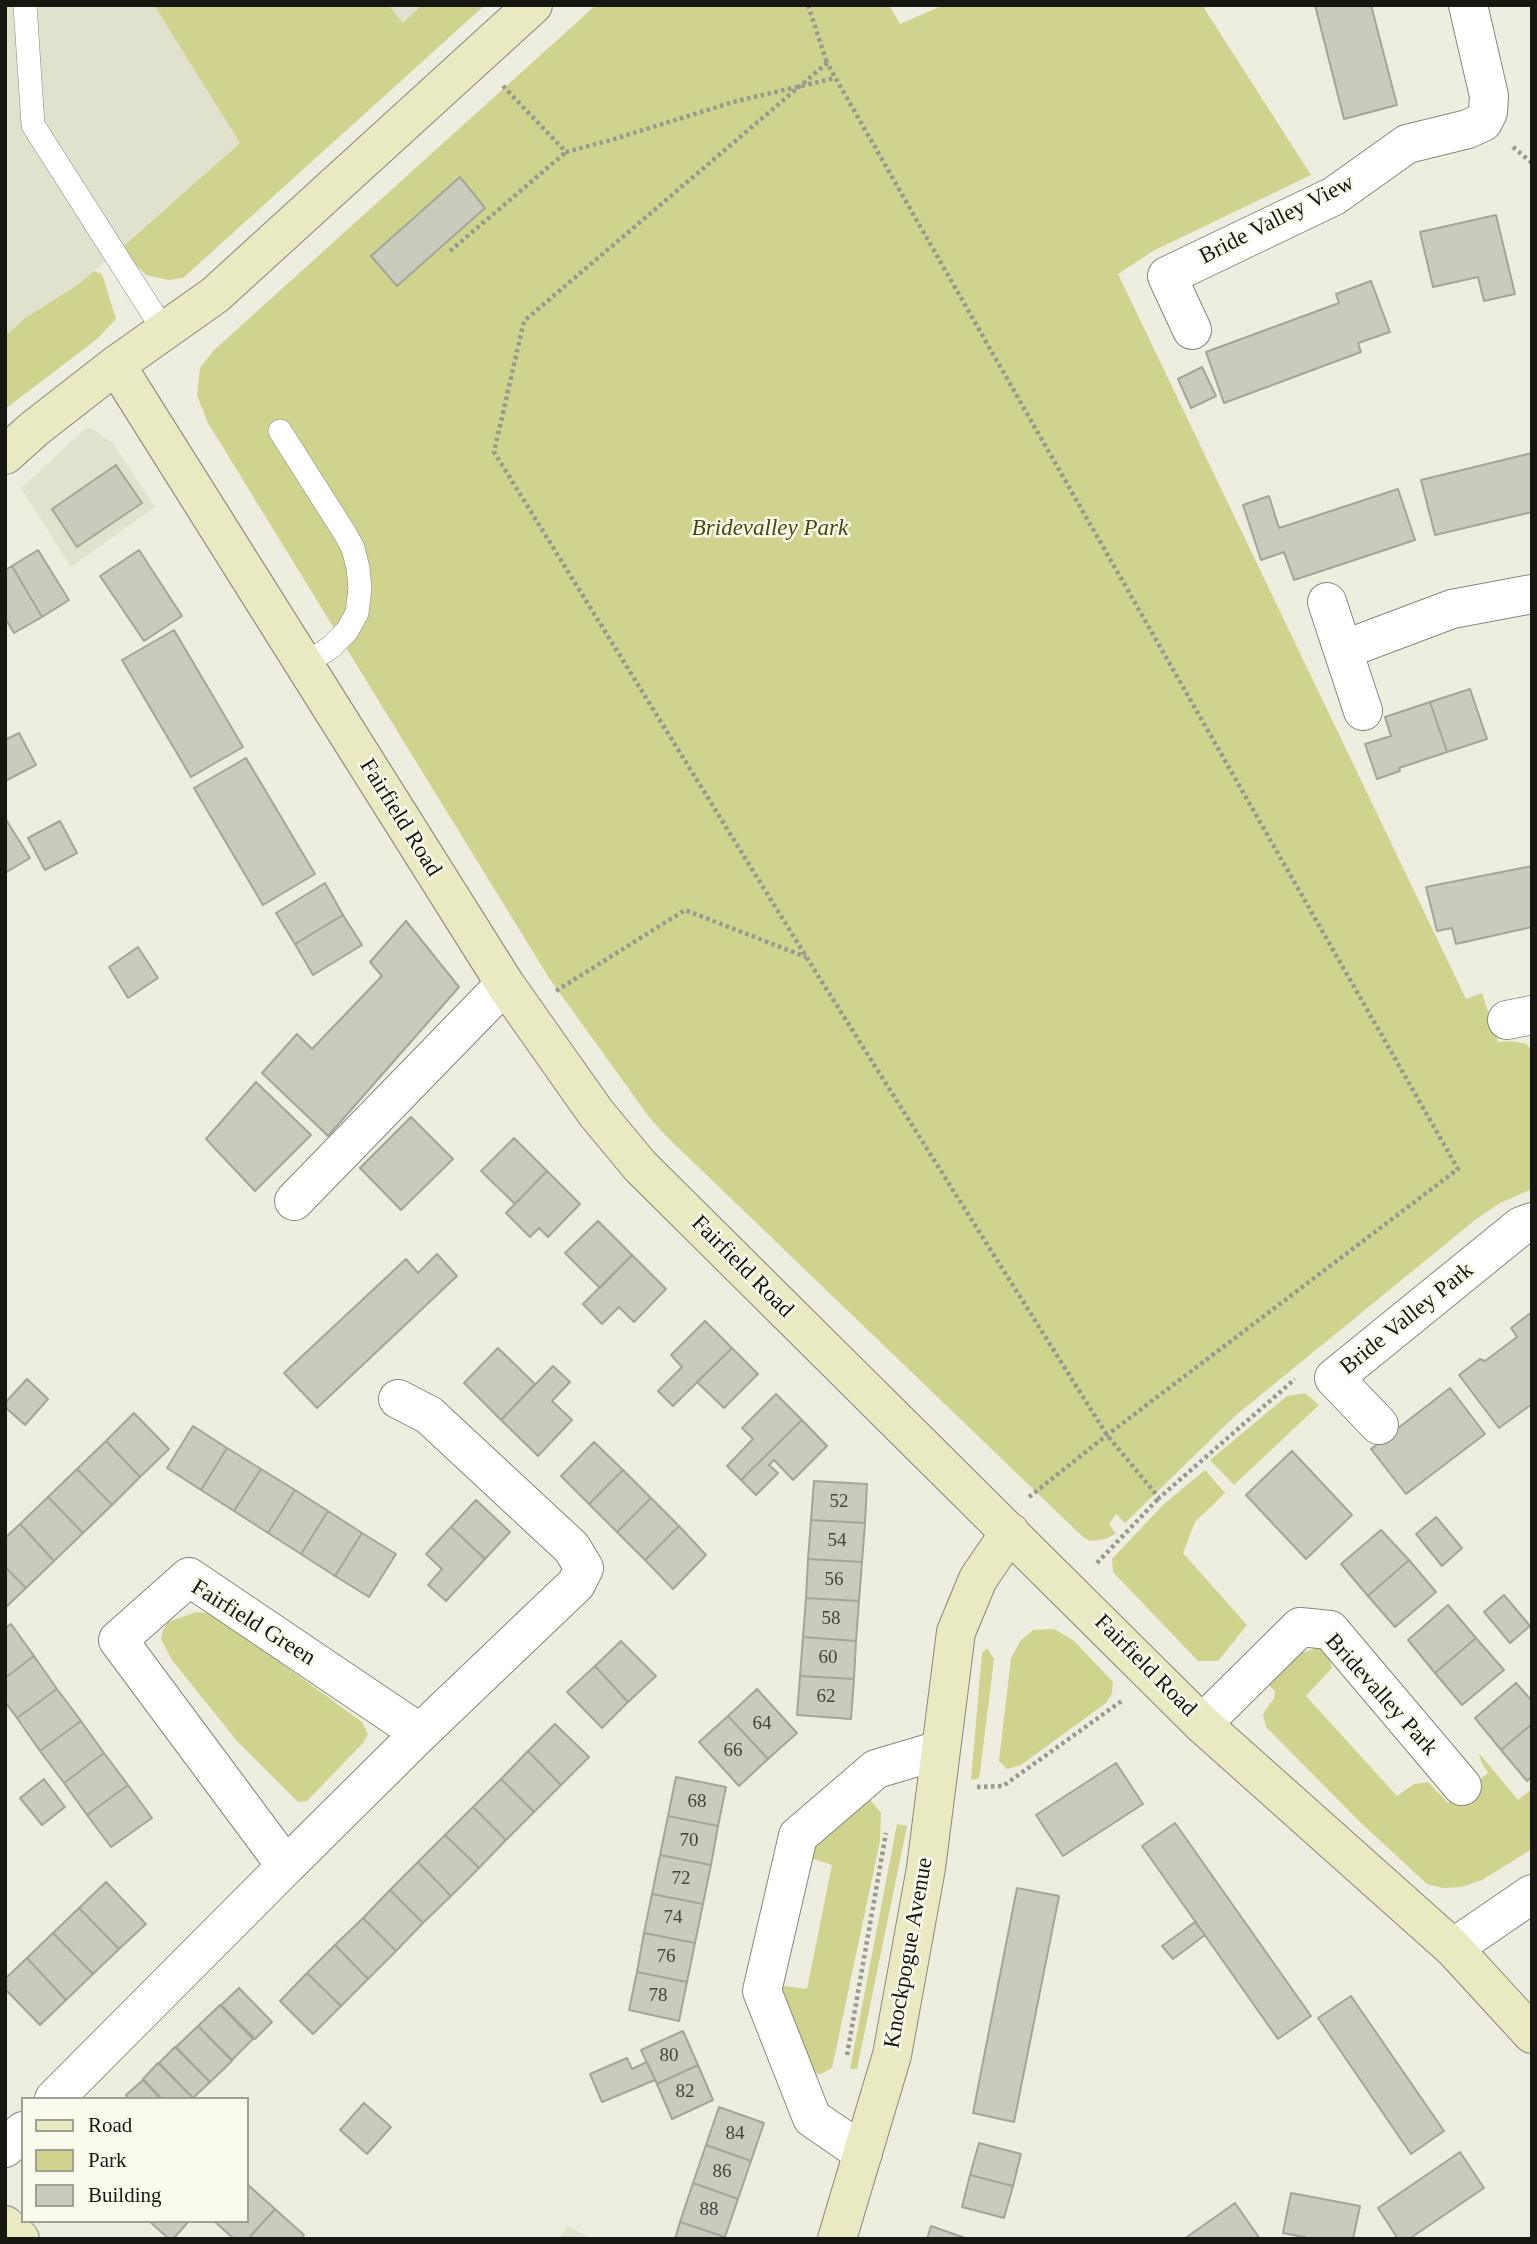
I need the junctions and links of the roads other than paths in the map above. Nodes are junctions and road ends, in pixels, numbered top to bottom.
1 (25, 5) edge
2 (533, 5) edge
3 (1468, 5) edge
4 (1192, 330) dead end
5 (164, 331) junction
6 (116, 365) junction
7 (280, 430) dead end
8 (5, 455) edge
9 (1532, 594) edge
10 (1327, 602) dead end
11 (1343, 650) junction
12 (304, 665) junction
13 (1363, 711) dead end
14 (505, 984) junction
15 (295, 1201) dead end
16 (1532, 1222) edge
17 (398, 1399) dead end
18 (1379, 1425) dead end
19 (1001, 1524) junction
20 (1202, 1724) junction
21 (420, 1733) junction
22 (940, 1750) junction
23 (1462, 1786) dead end
24 (286, 1866) junction
25 (1532, 1894) edge
26 (1453, 1948) junction
27 (1532, 2034) edge
28 (56, 2097) edge
29 (21, 2133) edge
30 (5, 2148) edge
31 (863, 2153) junction
32 (5, 2225) edge
33 (20, 2239) edge
34 (837, 2239) edge

1 - 5 lane
2 - 5 street
3 - 4 street, Bride Valley View
5 - 6 street
6 - 8 street
6 - 12 street, Fairfield Road
7 - 12 lane
9 - 11 street
10 - 11 street
11 - 13 street
12 - 14 street, Fairfield Road
14 - 15 street
14 - 19 street, Fairfield Road
16 - 18 street, Bride Valley Park
17 - 21 street
19 - 20 street, Fairfield Road
19 - 22 street, Knockpogue Avenue
20 - 23 street, Bridevalley Park
20 - 26 street, Fairfield Road
21 - 24 street
21 - 24 street, Fairfield Green
22 - 31 street, Knockpogue Avenue
22 - 31 street
24 - 28 street
25 - 26 street
26 - 27 street, Fairfield Road
29 - 30 street
31 - 34 street, Knockpogue Avenue
32 - 33 street

